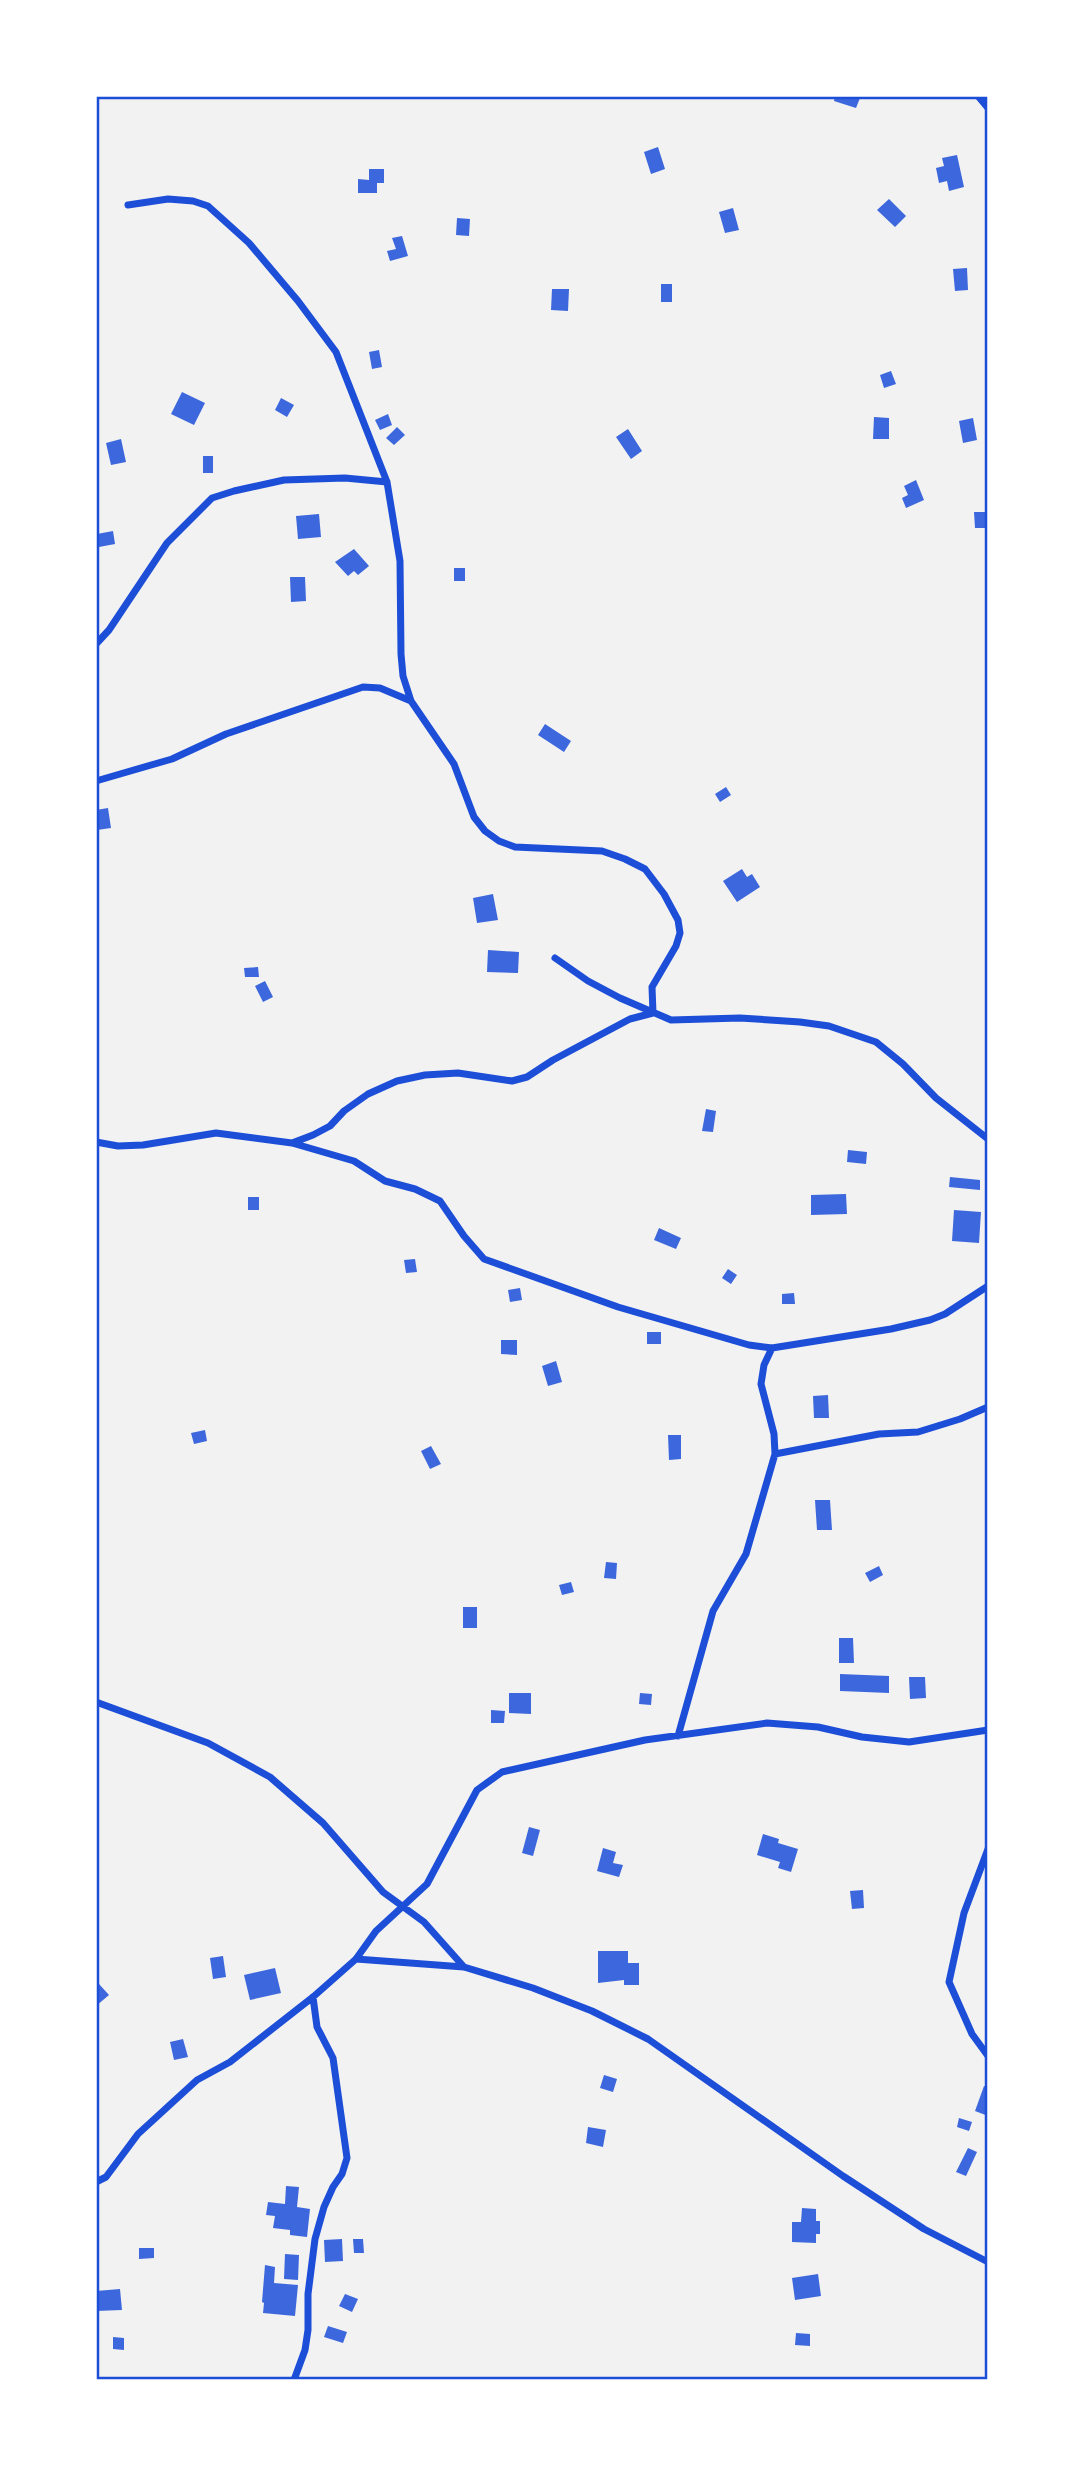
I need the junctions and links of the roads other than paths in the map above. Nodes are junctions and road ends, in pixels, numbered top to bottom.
1 (978, 96) edge
2 (988, 108) edge
3 (128, 205) dead end
4 (387, 482) junction
5 (96, 644) edge
6 (411, 701) junction
7 (96, 781) edge
8 (555, 958) dead end
9 (653, 1013) junction
10 (988, 1139) edge
11 (96, 1142) edge
12 (292, 1143) junction
13 (988, 1286) edge
14 (772, 1348) junction
15 (988, 1407) edge
16 (775, 1454) junction
17 (96, 1702) edge
18 (988, 1730) edge
19 (678, 1735) junction
20 (988, 1849) edge
21 (401, 1906) junction
22 (356, 1959) junction
23 (464, 1967) junction
24 (313, 1997) junction
25 (988, 2056) edge
26 (96, 2182) edge
27 (988, 2262) edge
28 (294, 2380) edge

1 - 2 street
3 - 4 street
4 - 5 street
4 - 6 street
6 - 7 street
6 - 9 street
8 - 9 street
9 - 10 street
9 - 12 street
11 - 12 street
12 - 14 street
13 - 14 street
14 - 16 street
15 - 16 street
16 - 19 street
17 - 21 street
18 - 19 street
19 - 21 street
20 - 25 street
21 - 22 street
21 - 23 street
22 - 23 street
22 - 24 street
23 - 27 street
24 - 26 street
24 - 28 street

